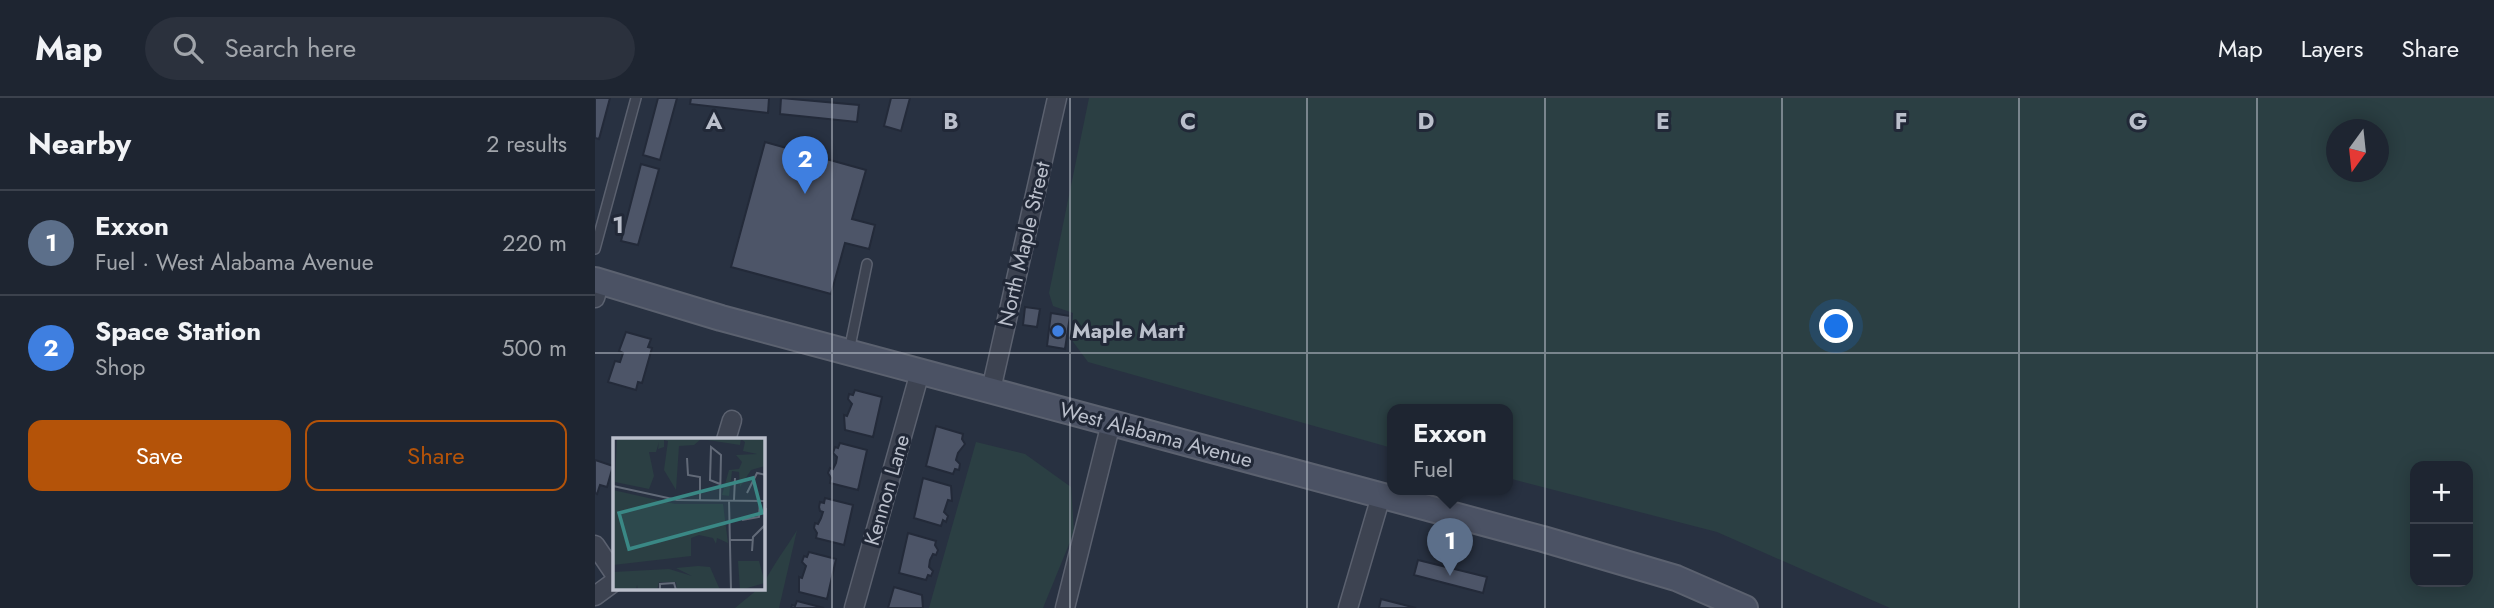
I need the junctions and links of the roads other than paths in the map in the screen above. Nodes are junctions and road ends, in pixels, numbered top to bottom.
1 (636, 98) edge
2 (1057, 98) edge
3 (595, 249) edge
4 (867, 264) dead end
5 (597, 287) edge
6 (849, 353) junction
7 (920, 372) junction
8 (991, 390) junction
9 (732, 420) dead end
10 (1111, 423) junction
11 (727, 438) edge
12 (1381, 496) junction
13 (595, 545) edge
14 (613, 572) edge
15 (613, 583) edge
16 (595, 596) edge
17 (854, 608) edge
18 (1065, 608) edge
19 (1348, 608) edge
20 (1745, 608) edge

1 - 3 lane
2 - 8 street, North Maple Street
4 - 6 lane
5 - 6 main road, West Alabama Avenue
6 - 7 main road, West Alabama Avenue
7 - 8 main road, West Alabama Avenue
7 - 17 street, Kennon Lane
8 - 10 main road, West Alabama Avenue
9 - 11 street
10 - 12 main road, West Alabama Avenue
10 - 18 street
12 - 19 street
12 - 20 main road, West Alabama Avenue
13 - 14 street
15 - 16 street

